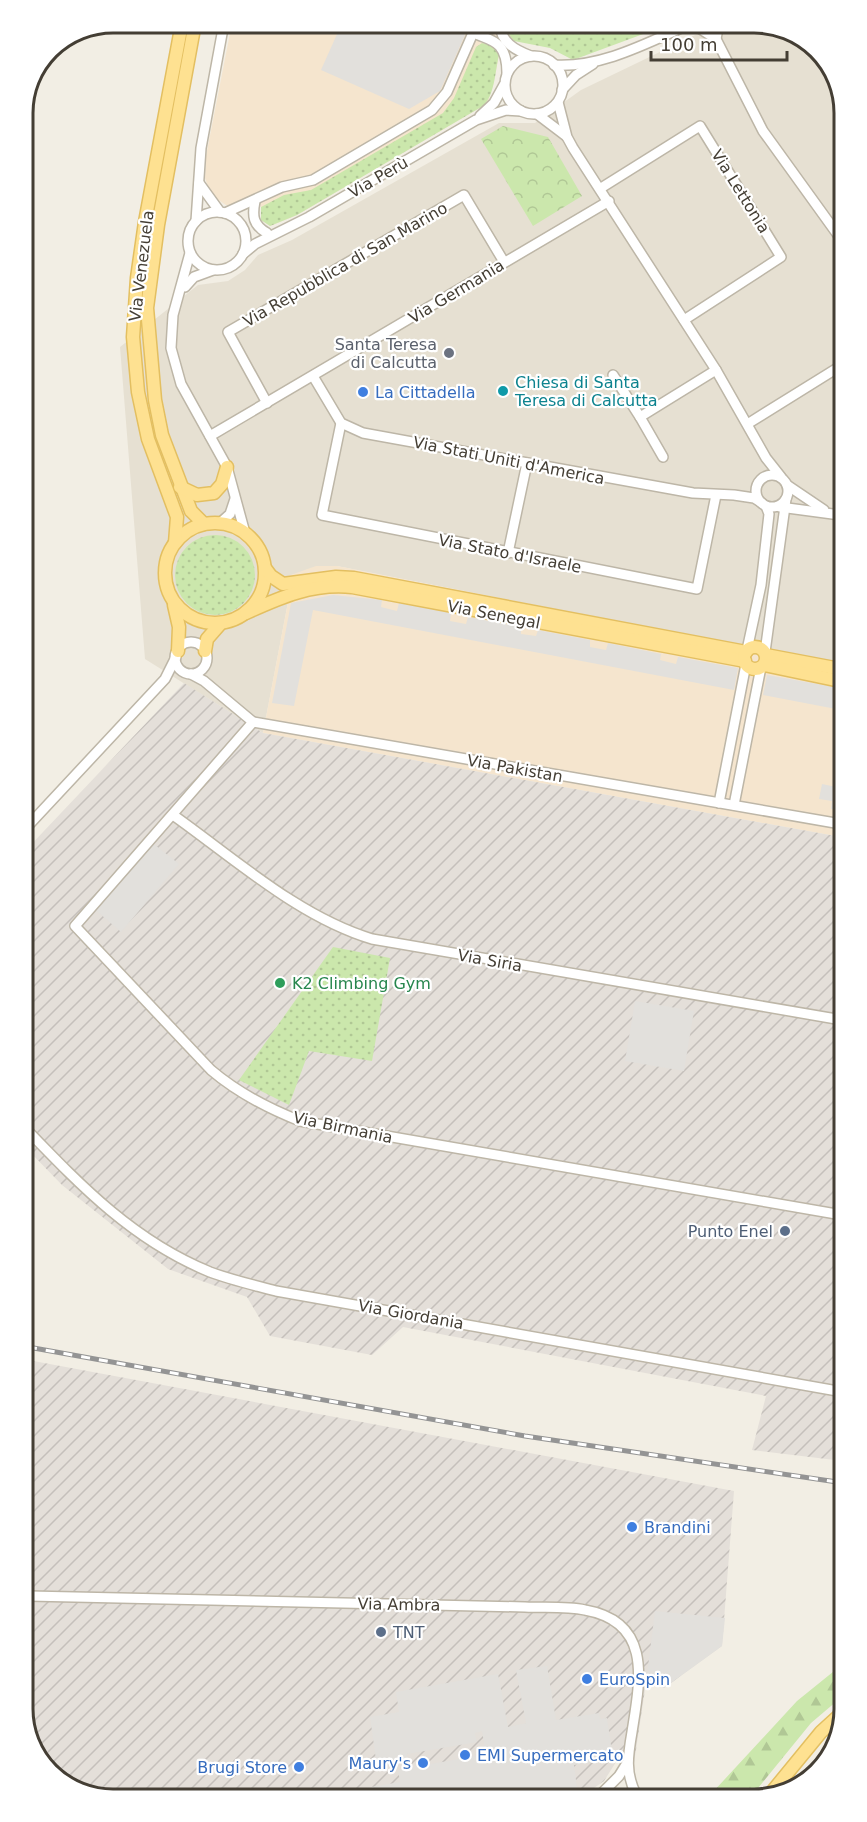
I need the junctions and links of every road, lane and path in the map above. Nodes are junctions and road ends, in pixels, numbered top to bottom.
1 (180, 33) edge
2 (193, 33) edge
3 (222, 33) edge
4 (473, 33) joint
5 (501, 33) edge
6 (669, 33) edge
7 (707, 33) edge
8 (717, 33) edge
9 (717, 39) junction
10 (531, 56) junction
11 (598, 61) junction
12 (554, 64) junction
13 (507, 73) junction
14 (505, 84) junction
15 (562, 90) junction
16 (558, 102) junction
17 (521, 111) junction
18 (537, 114) junction
19 (476, 120) junction
20 (567, 137) junction
21 (199, 183) junction
22 (601, 188) junction
23 (255, 201) junction
24 (609, 201) junction
25 (223, 212) junction
26 (196, 221) junction
27 (242, 227) junction
28 (834, 229) edge
29 (279, 232) junction
30 (267, 233) junction
31 (190, 253) junction
32 (243, 254) junction
33 (504, 262) junction
34 (213, 270) junction
35 (180, 294) junction
36 (684, 320) junction
37 (716, 370) junction
38 (834, 370) edge
39 (614, 375) dead end
40 (313, 376) junction
41 (267, 403) junction
42 (640, 417) junction
43 (341, 423) junction
44 (749, 423) junction
45 (210, 436) junction
46 (762, 449) junction
47 (663, 457) dead end
48 (527, 463) junction
49 (228, 467) junction
50 (760, 481) junction
51 (784, 481) junction
52 (180, 487) junction
53 (716, 495) junction
54 (734, 495) junction
55 (235, 497) junction
56 (778, 506) junction
57 (828, 513) junction
58 (834, 514) edge
59 (220, 523) junction
60 (204, 524) junction
61 (245, 533) junction
62 (175, 543) junction
63 (508, 554) junction
64 (265, 568) junction
65 (174, 604) junction
66 (246, 613) junction
67 (221, 623) junction
68 (205, 651) junction
69 (177, 654) junction
70 (746, 657) junction
71 (764, 660) junction
72 (834, 668) edge
73 (202, 670) junction
74 (189, 674) junction
75 (165, 679) junction
76 (834, 679) edge
77 (204, 681) junction
78 (253, 722) junction
79 (719, 803) junction
80 (734, 806) junction
81 (173, 815) junction
82 (33, 820) edge
83 (834, 823) edge
84 (834, 1019) edge
85 (33, 1136) edge
86 (834, 1214) edge
87 (834, 1390) edge
88 (33, 1596) edge
89 (833, 1721) edge
90 (627, 1763) junction
91 (629, 1778) junction
92 (613, 1783) junction
93 (778, 1785) edge
94 (606, 1789) edge
95 (611, 1789) edge
96 (628, 1789) edge
97 (634, 1789) edge

1 - 62 main road, Via Venezuela
2 - 52 main road, Via Venezuela
3 - 21 street
4 - 13 street
4 - 23 street
5 - 10 street
6 - 11 street
7 - 9 street
8 - 9 street
9 - 28 street
10 - 12 street
10 - 13 street
11 - 12 street
11 - 15 street
12 - 15 street
13 - 14 street, Via Perù
14 - 17 street
14 - 19 street, Via Perù
15 - 16 street
16 - 18 street
16 - 20 street
17 - 18 street, Via Perù
17 - 19 street, Via Perù
18 - 20 street
19 - 29 street, Via Perù
20 - 22 street
21 - 25 street, Via Perù
21 - 26 street
22 - 24 street
22 - 36 street, Via Lettonia
23 - 25 street
23 - 27 street
23 - 30 street
24 - 33 street, Via Germania
24 - 36 street
25 - 26 street
25 - 27 street, Via Perù
26 - 31 street
27 - 30 street, Via Perù
27 - 32 street
29 - 30 street, Via Perù
29 - 32 street, Via Perù
31 - 34 street
31 - 35 street
32 - 34 street, Via Perù
33 - 40 street, Via Germania
33 - 41 street, Via Repubblica di San Marino
34 - 35 street, Via Perù
35 - 45 street
36 - 37 street
37 - 42 street
37 - 44 street
38 - 44 street
39 - 42 street
40 - 41 street, Via Germania
40 - 43 street
41 - 45 street, Via Germania
42 - 47 street
43 - 48 street, Via Stati Uniti d'America
43 - 63 street, Via Stato d'Israele
44 - 46 street
45 - 49 street
46 - 50 street
46 - 51 street
48 - 53 street, Via Stati Uniti d'America
48 - 63 street
49 - 52 main road
49 - 55 street
50 - 51 street
50 - 54 street, Via Stati Uniti d'America
50 - 56 street
51 - 56 street
51 - 57 street, Via Stati Uniti d'America
52 - 60 main road, Via Venezuela
53 - 54 street, Via Stati Uniti d'America
53 - 63 street, Via Stato d'Israele
54 - 56 street, Via Stati Uniti d'America
55 - 59 street
55 - 61 street
56 - 57 street, Via Stati Uniti d'America
56 - 70 street
56 - 71 street
57 - 58 street, Via Stati Uniti d'America
59 - 60 main road
59 - 61 main road
60 - 62 main road
61 - 64 main road
62 - 65 main road, Via Venezuela
64 - 66 main road
64 - 70 main road, Via Senegal
65 - 67 main road
65 - 69 main road, Via Venezuela
66 - 67 main road
66 - 70 main road, Via Senegal
67 - 68 main road
68 - 69 street
68 - 73 street
69 - 74 street
69 - 75 street
70 - 71 main road
70 - 71 main road
70 - 79 street
71 - 72 main road
71 - 76 main road
71 - 80 street
73 - 74 street
73 - 77 street
74 - 75 street
74 - 77 street
75 - 82 street
77 - 78 street
78 - 79 street, Via Pakistan
78 - 81 street, Via Birmania
79 - 80 street, Via Pakistan
80 - 83 street, Via Pakistan
81 - 84 street, Via Siria
81 - 86 street, Via Birmania
85 - 87 street, Via Giordania
88 - 90 street, Via Ambra
89 - 93 main road
90 - 91 street
90 - 92 street
91 - 96 street
91 - 97 street
92 - 94 street
92 - 95 street

